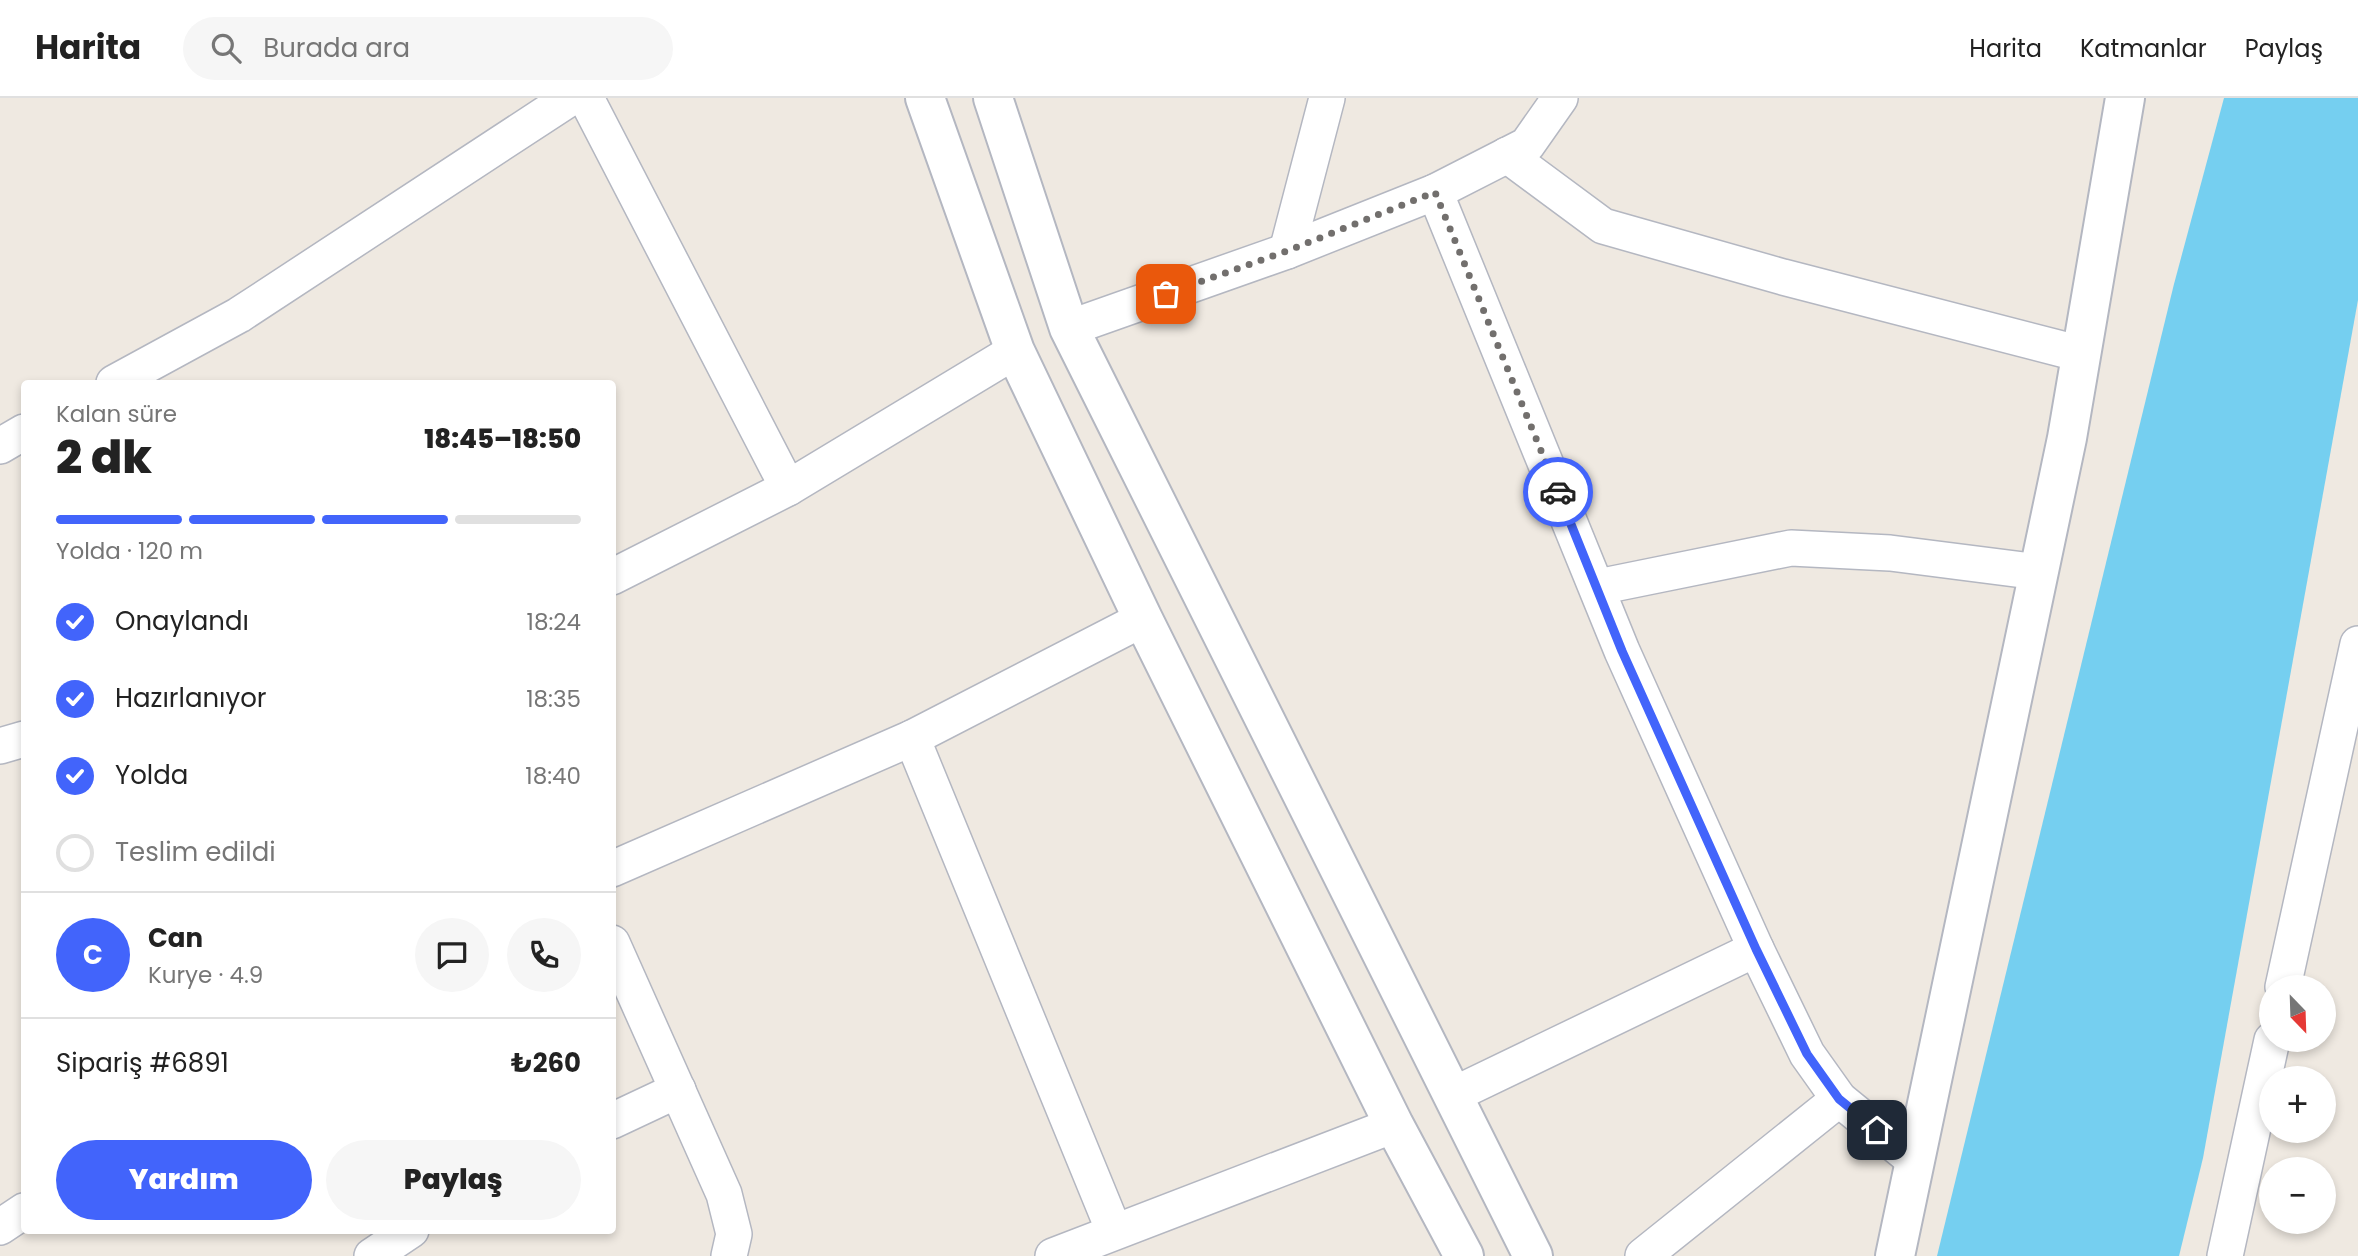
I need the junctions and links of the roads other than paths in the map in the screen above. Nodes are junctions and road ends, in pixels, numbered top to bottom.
1 (570, 98) edge
2 (586, 98) edge
3 (925, 98) edge
4 (993, 98) edge
5 (1327, 98) edge
6 (1560, 98) edge
7 (2118, 100) edge
8 (1507, 155) junction
9 (1435, 192) junction
10 (1287, 251) junction
11 (1069, 328) junction
12 (1014, 351) junction
13 (2081, 355) junction
14 (120, 380) edge
15 (21, 434) edge
16 (0, 446) edge
17 (788, 488) junction
18 (2039, 572) junction
19 (616, 575) edge
20 (1598, 587) junction
21 (1143, 619) junction
22 (2358, 644) edge
23 (912, 738) junction
24 (616, 867) edge
25 (1756, 949) junction
26 (616, 952) edge
27 (2286, 975) edge
28 (2269, 1052) edge
29 (678, 1090) junction
30 (1453, 1095) junction
31 (1839, 1099) junction
32 (616, 1119) edge
33 (1394, 1125) junction
34 (1915, 1161) junction
35 (21, 1213) edge
36 (0, 1227) edge
37 (1114, 1231) junction
38 (405, 1234) edge
39 (372, 1256) edge
40 (729, 1256) edge
41 (1053, 1256) edge
42 (1464, 1256) edge
43 (1533, 1256) edge
44 (1643, 1256) edge
45 (1895, 1256) edge
46 (2225, 1256) edge

1 - 14 street
2 - 17 street
3 - 12 main road
4 - 11 main road
5 - 10 street
6 - 8 street
7 - 13 main road
8 - 9 street
8 - 13 street
9 - 10 street
9 - 20 street
10 - 11 street
11 - 30 main road
12 - 17 street
12 - 21 main road
13 - 18 main road
15 - 16 street
17 - 19 street
18 - 20 street
18 - 34 main road
20 - 25 street
21 - 23 street
21 - 33 main road
22 - 27 street
23 - 24 street
23 - 37 street
25 - 30 street
25 - 31 street
26 - 29 street
28 - 46 street
29 - 32 street
29 - 40 street
30 - 43 main road
31 - 34 street
31 - 44 street
33 - 37 street
33 - 42 main road
34 - 45 main road
35 - 36 street
37 - 41 street
38 - 39 street

